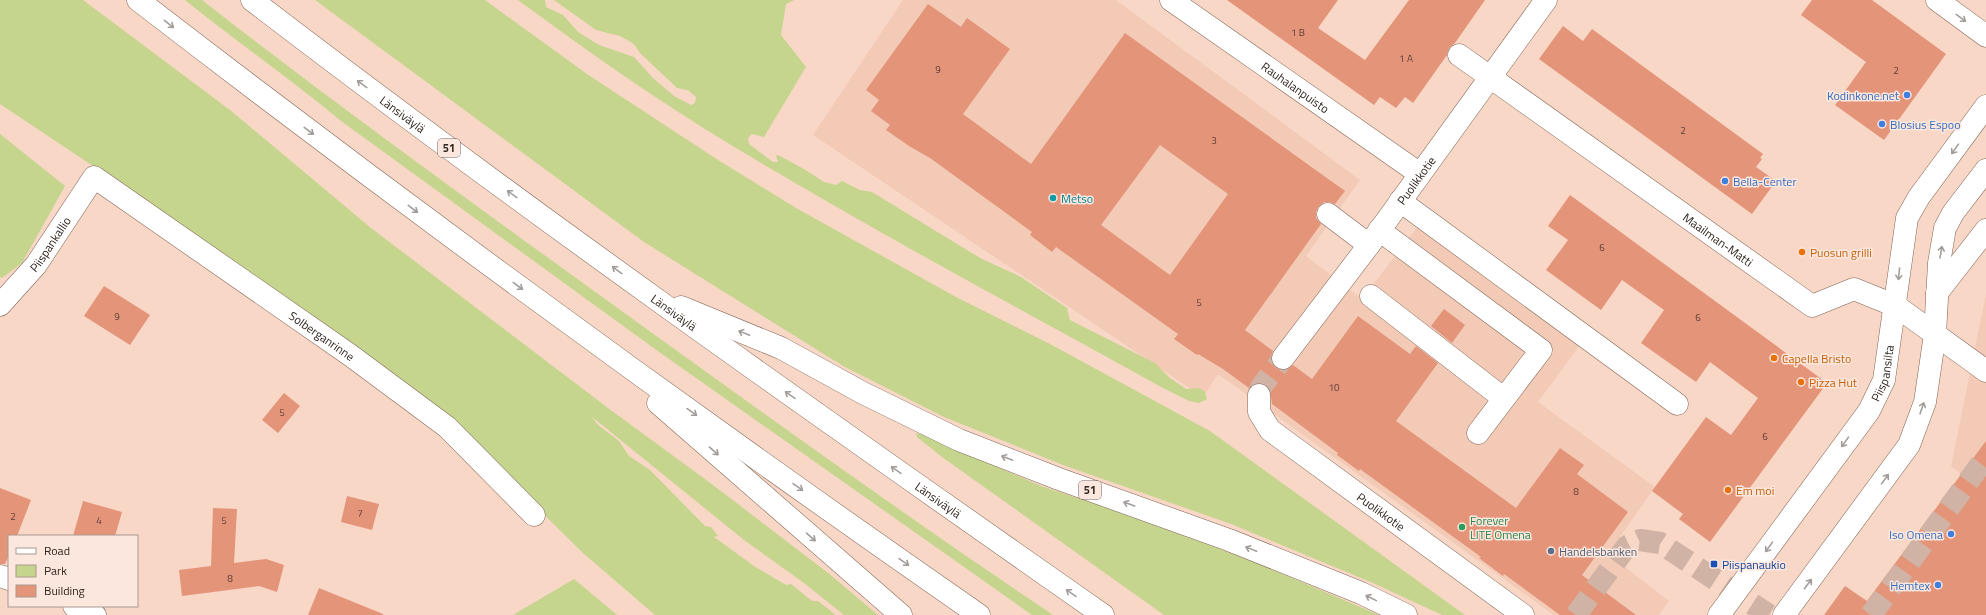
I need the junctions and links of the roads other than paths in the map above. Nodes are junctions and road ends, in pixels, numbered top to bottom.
1 (138, 0) edge
2 (252, 0) edge
3 (1171, 0) edge
4 (1546, 0) edge
5 (1937, 0) edge
6 (1986, 36) edge
7 (1459, 55) dead end
8 (1490, 78) junction
9 (1986, 106) edge
10 (1986, 170) edge
11 (1420, 174) junction
12 (94, 177) joint
13 (1400, 201) junction
14 (1328, 214) dead end
15 (1986, 230) edge
16 (1374, 238) junction
17 (649, 293) junction
18 (1937, 293) junction
19 (1371, 296) dead end
20 (0, 306) edge
21 (1896, 306) junction
22 (568, 324) junction
23 (1935, 334) junction
24 (1283, 358) tunnel mouth
25 (1986, 371) edge
26 (1259, 395) tunnel mouth
27 (1503, 398) junction
28 (1677, 404) dead end
29 (1478, 433) dead end
30 (534, 515) dead end
31 (902, 615) edge
32 (979, 615) edge
33 (1103, 615) edge
34 (1406, 615) edge
35 (1523, 615) edge
36 (1719, 615) edge
37 (1784, 615) edge

1 -> 22 main road
17 -> 2 main road, Länsiväylä / 51
3 - 11 main road, Rauhalanpuisto
4 - 8 main road, Puolikkotie
5 -> 6 main road
7 - 8 main road, Maailman-Matti
8 - 11 main road, Puolikkotie
8 - 21 main road, Maailman-Matti
9 -> 21 main road, Piispansilta
18 -> 10 main road
11 - 13 main road, Puolikkotie
12 - 20 main road, Piispankallio
12 - 30 main road, Solberganrinne
13 - 16 main road, Puolikkotie
13 - 28 main road
14 - 16 main road
15 - 18 main road
16 - 24 main road, Puolikkotie
16 - 27 main road
33 -> 17 main road, Länsiväylä / 51
34 -> 17 main road, 51
18 - 23 main road
19 - 27 main road
21 - 23 main road, Maailman-Matti
21 -> 36 main road, Piispansilta
22 -> 31 main road
22 -> 32 main road
23 - 25 main road, Maailman-Matti
37 -> 23 main road
26 - 35 main road, Puolikkotie
27 - 29 main road

